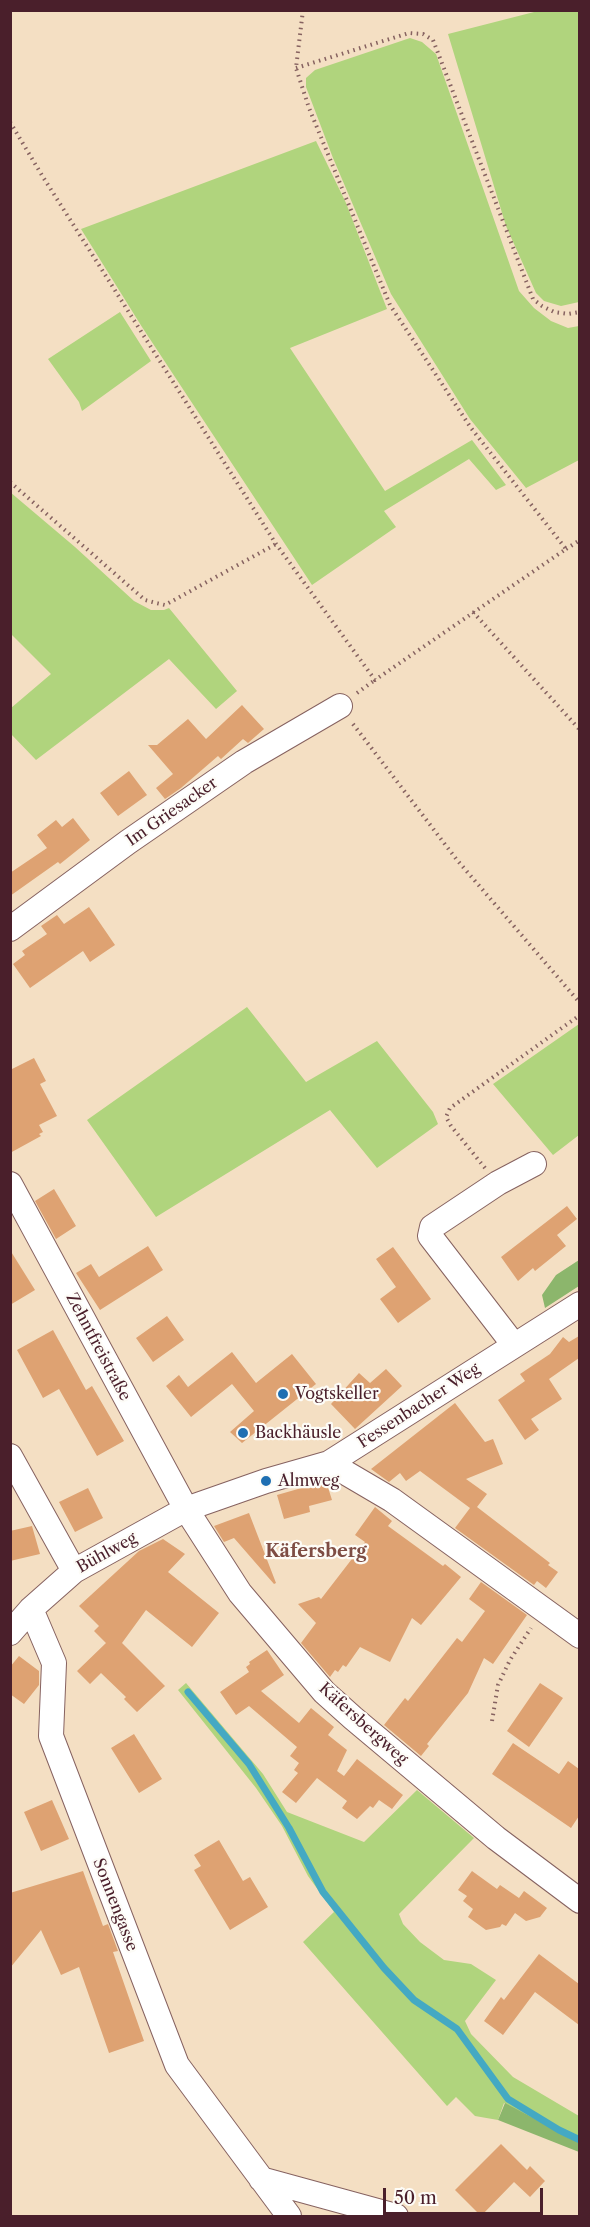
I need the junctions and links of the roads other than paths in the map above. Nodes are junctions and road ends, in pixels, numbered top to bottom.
1 (340, 706) road end
2 (10, 930) edge
3 (534, 1164) dead end
4 (10, 1184) edge
5 (579, 1304) edge
6 (514, 1345) junction
7 (10, 1456) edge
8 (329, 1463) junction
9 (22, 1494) edge
10 (186, 1509) junction
11 (74, 1571) junction
12 (31, 1609) junction
13 (10, 1634) edge
14 (579, 1636) edge
15 (579, 1901) edge
16 (261, 2179) junction
17 (289, 2217) edge
18 (396, 2217) edge

1 - 2 street, Im Griesacker
3 - 6 street
4 - 10 street, Zehntfreistraße
5 - 6 street, Fessenbacher Weg
6 - 8 street, Fessenbacher Weg
7 - 9 street
8 - 10 street, Fessenbacher Weg
8 - 14 street
9 - 11 street
10 - 11 street, Bühlweg
10 - 15 street, Käfersbergweg
11 - 12 street, Bühlweg
12 - 13 street, Bühlweg
12 - 16 street, Sonnengasse
16 - 17 street, Sonnengasse
16 - 18 street

